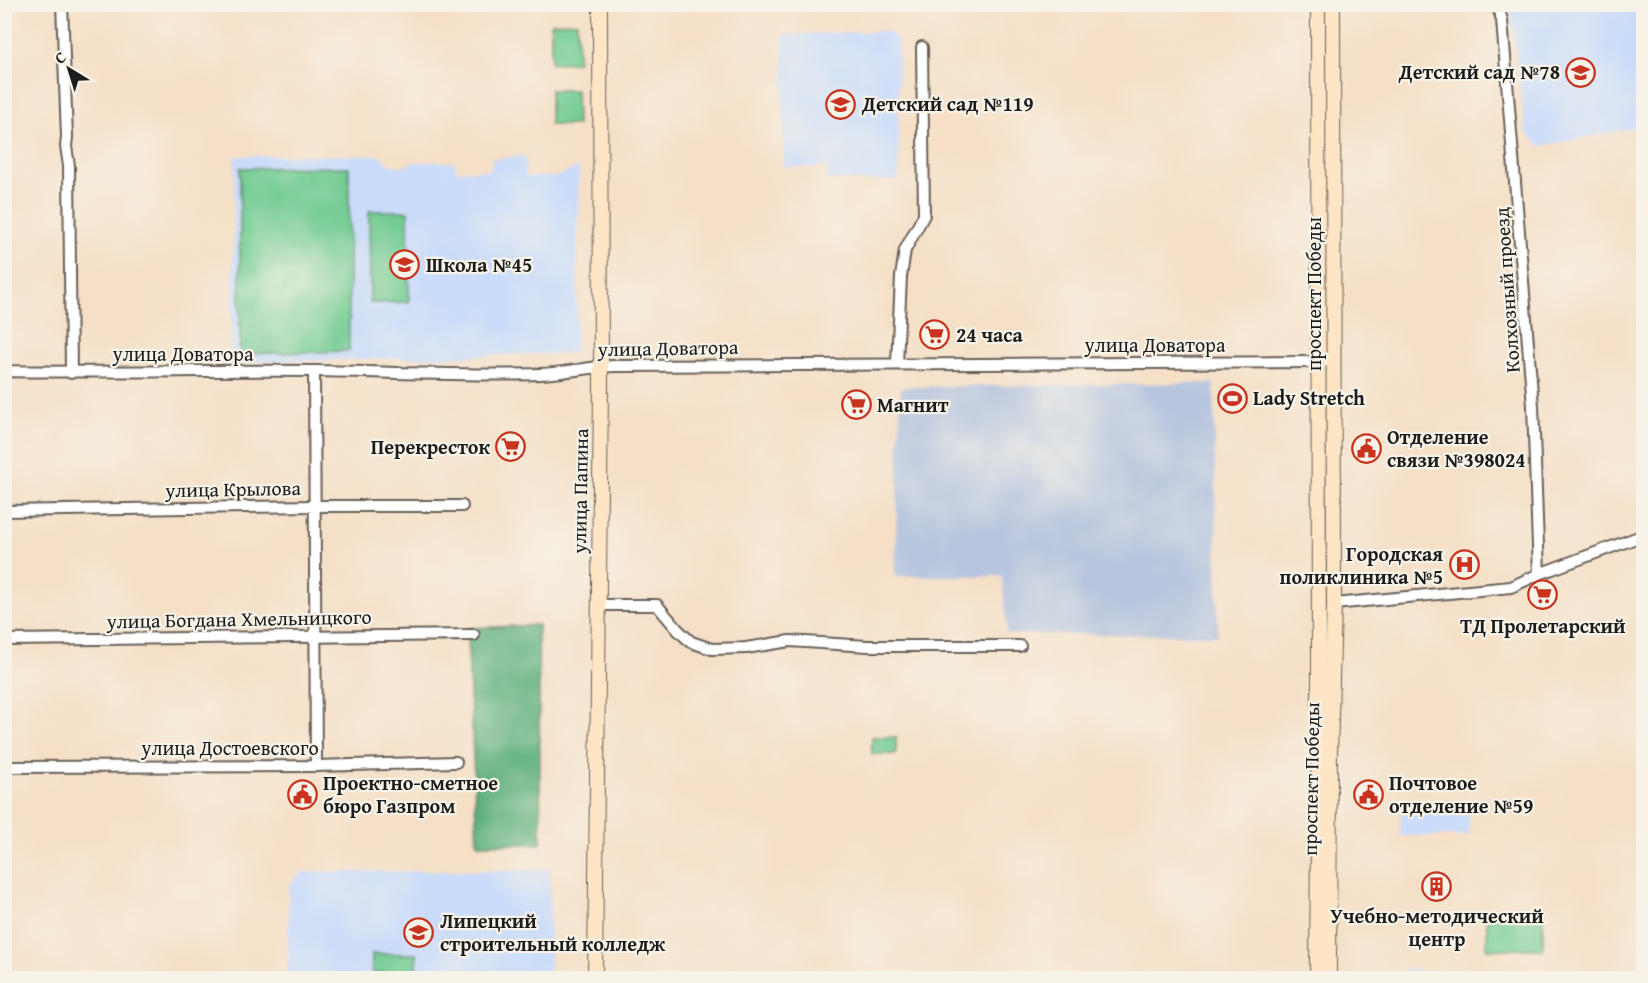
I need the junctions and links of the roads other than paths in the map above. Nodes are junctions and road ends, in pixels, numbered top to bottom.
1 (62, 4) edge
2 (600, 4) edge
3 (1318, 4) edge
4 (1333, 4) edge
5 (1497, 4) edge
6 (922, 47) dead end
7 (1318, 362) junction
8 (1333, 362) junction
9 (897, 363) junction
10 (601, 366) junction
11 (4, 371) edge
12 (314, 371) junction
13 (71, 373) junction
14 (315, 506) junction
15 (462, 506) dead end
16 (4, 510) edge
17 (1644, 535) edge
18 (1539, 574) junction
19 (1334, 604) junction
20 (599, 605) junction
21 (474, 635) dead end
22 (316, 636) junction
23 (4, 640) edge
24 (1020, 646) dead end
25 (456, 762) dead end
26 (316, 766) junction
27 (4, 767) edge
28 (596, 978) edge
29 (1317, 978) edge
30 (1329, 978) edge

1 - 13 street
2 - 10 main road, улица Папина
3 - 7 main road, проспект Победы
4 - 8 main road, проспект Победы
5 - 18 street, Колхозный проезд
6 - 9 street
7 - 8 street, улица Доватора
7 - 9 street, улица Доватора
7 - 29 main road, проспект Победы
8 - 19 main road, проспект Победы
9 - 10 street, улица Доватора
10 - 12 street, улица Доватора
10 - 20 main road, улица Папина
11 - 13 street, улица Доватора
12 - 13 street, улица Доватора
12 - 14 street
14 - 15 street, улица Крылова
14 - 16 street, улица Крылова
14 - 22 street
17 - 18 street
18 - 19 street
19 - 30 main road, проспект Победы
20 - 24 street
20 - 28 main road, улица Папина
21 - 22 street, улица Богдана Хмельницкого
22 - 23 street, улица Богдана Хмельницкого
22 - 26 street
25 - 26 street, улица Достоевского
26 - 27 street, улица Достоевского

